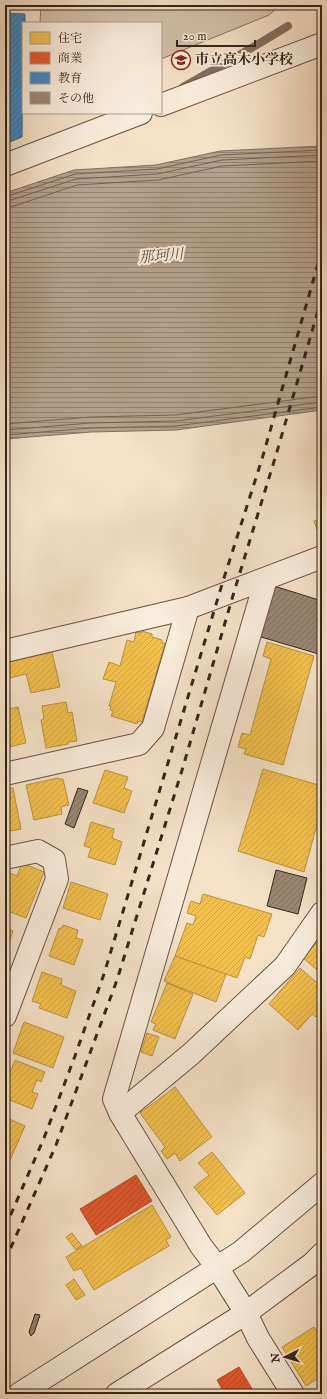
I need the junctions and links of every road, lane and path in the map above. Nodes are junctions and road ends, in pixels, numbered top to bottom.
1 (322, 44) edge
2 (162, 105) edge
3 (138, 114) edge
4 (5, 165) edge
5 (322, 557) edge
6 (266, 579) junction
7 (188, 608) junction
8 (5, 651) edge
9 (5, 774) edge
10 (5, 858) edge
11 (322, 914) edge
12 (5, 1016) edge
13 (120, 1113) junction
14 (322, 1184) edge
15 (319, 1260) edge
16 (217, 1267) junction
17 (246, 1313) junction
18 (19, 1394) edge
19 (117, 1394) edge
20 (293, 1394) edge

1 - 2 street
3 - 4 street
5 - 6 street
6 - 7 street
6 - 13 street
7 - 8 street
7 - 9 street
10 - 12 street
11 - 13 street
13 - 16 street
14 - 16 street
15 - 17 street
16 - 17 street
16 - 18 street
17 - 19 street
17 - 20 street

